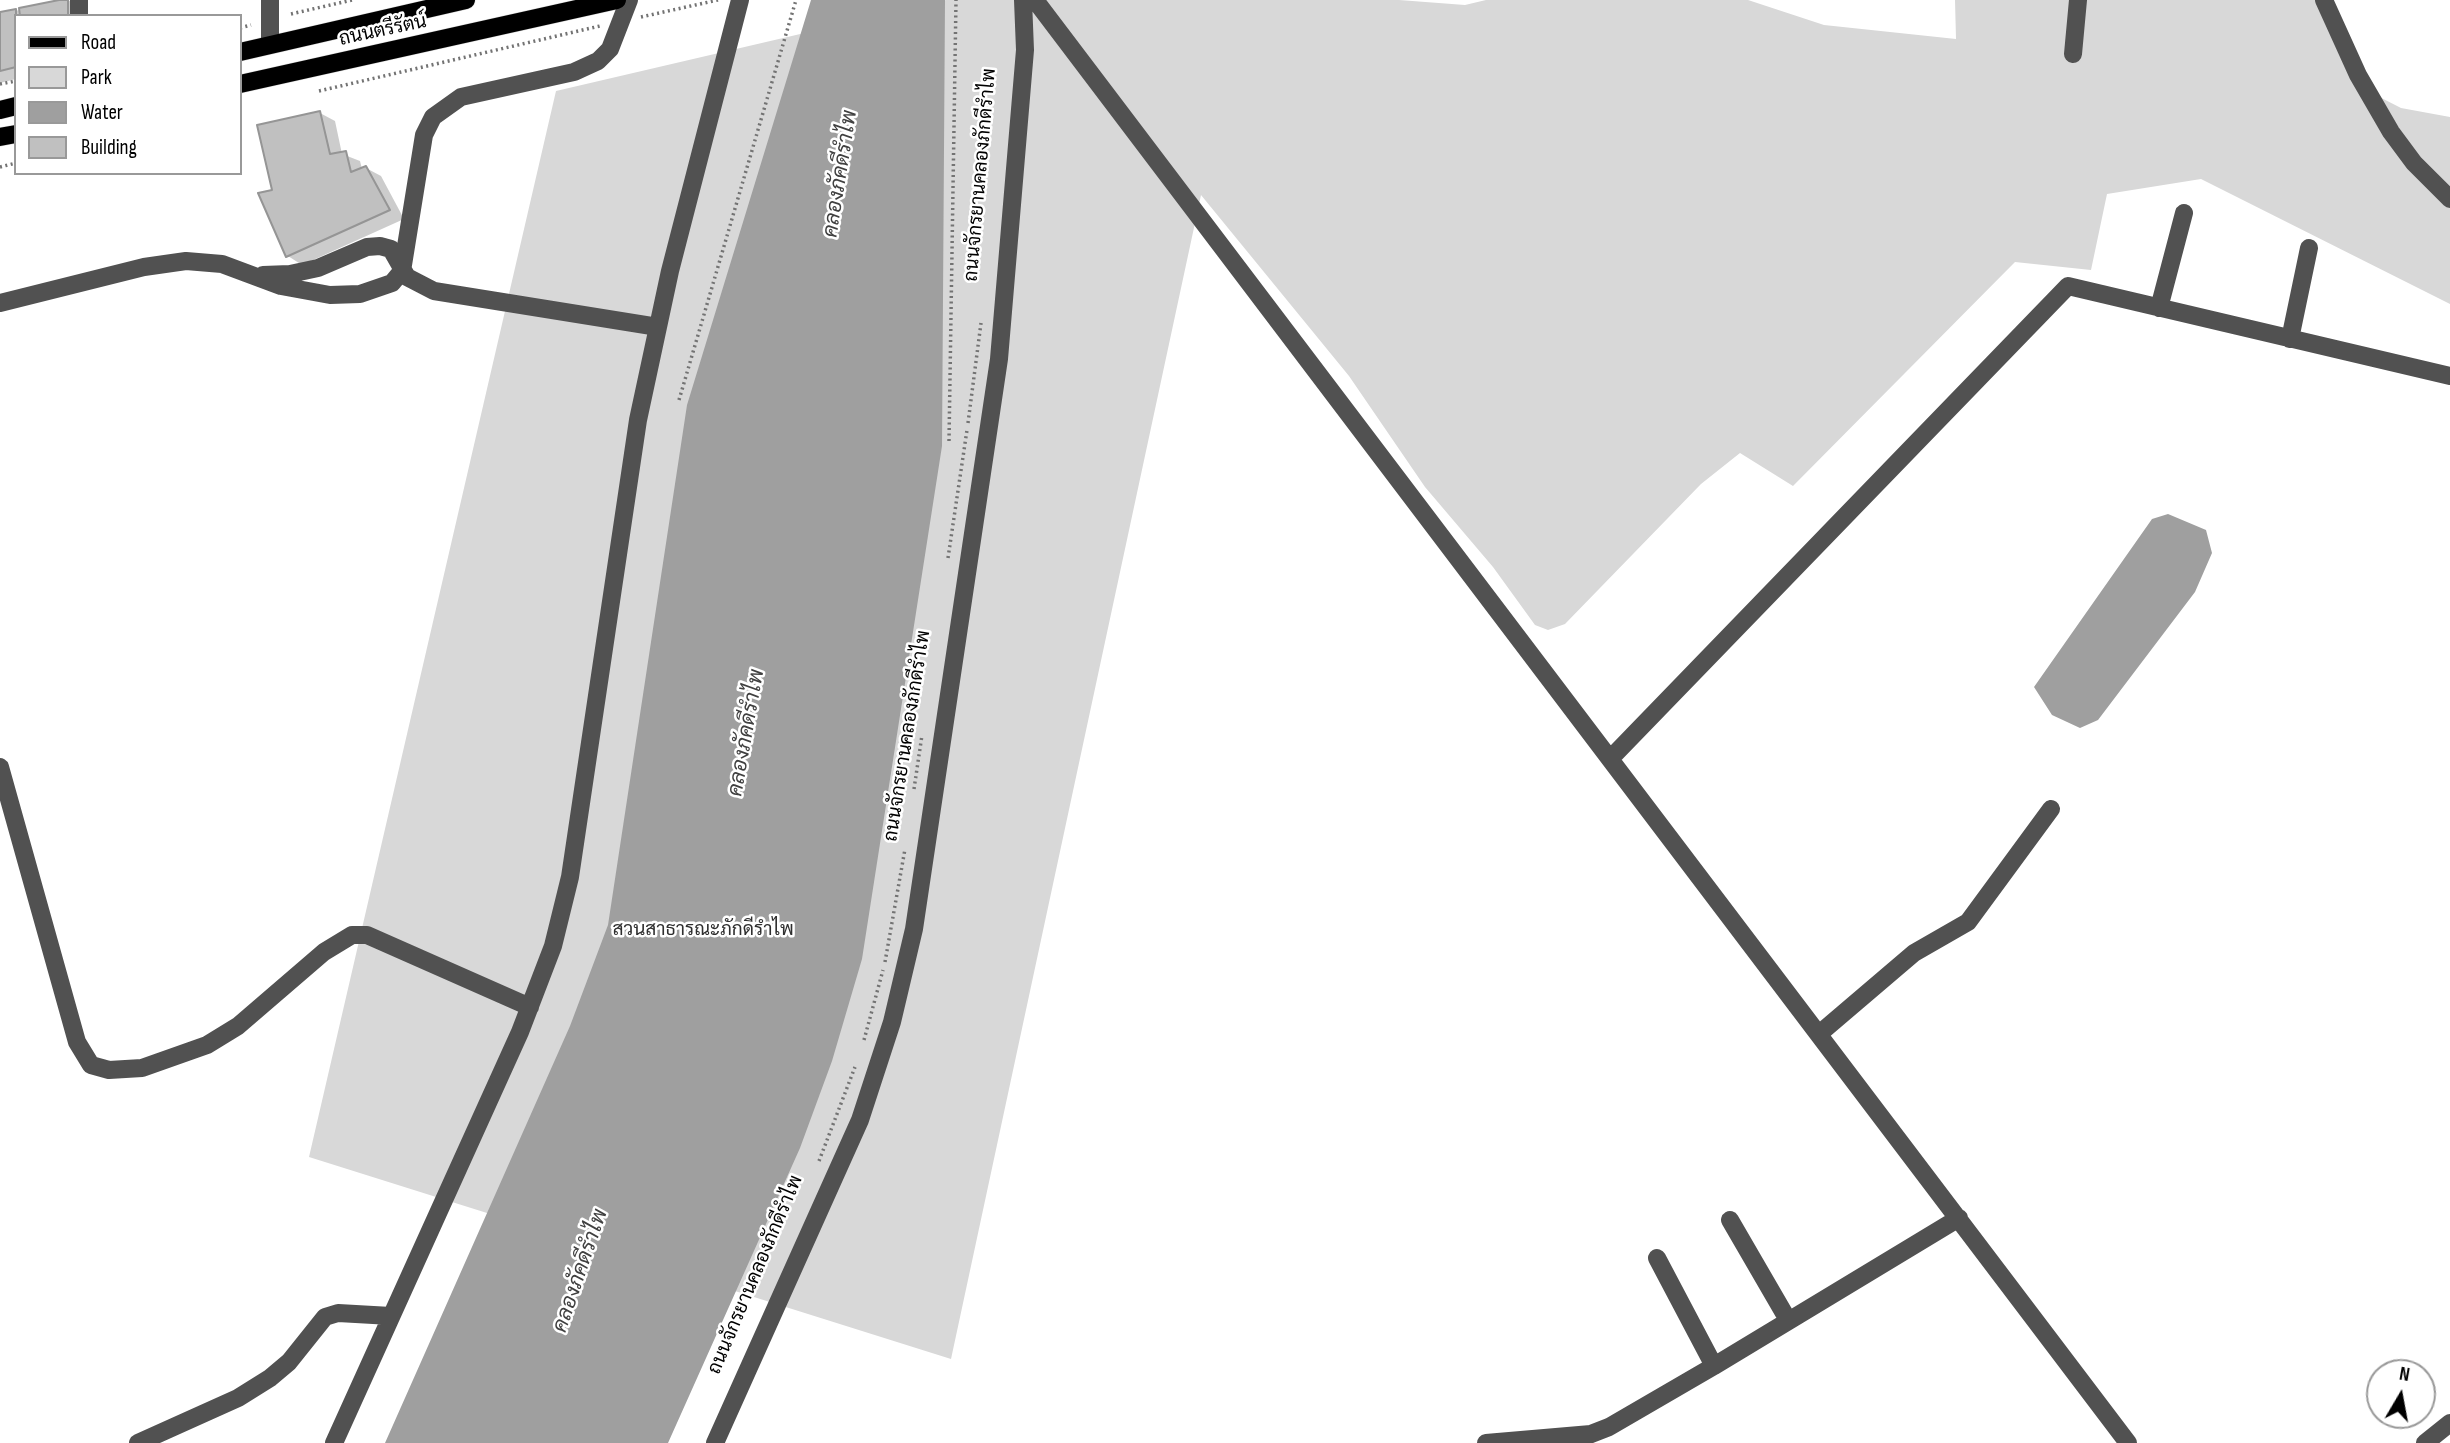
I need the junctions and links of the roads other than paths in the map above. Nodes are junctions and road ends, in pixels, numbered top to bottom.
1 (270, 0) edge
2 (466, 0) edge
3 (617, 0) edge
4 (629, 0) edge
5 (740, 0) edge
6 (1024, 0) edge
7 (1035, 0) edge
8 (2078, 0) edge
9 (2324, 0) edge
10 (427, 5) edge
11 (270, 44) junction
12 (242, 51) edge
13 (2073, 54) dead end
14 (242, 84) edge
15 (2450, 199) edge
16 (2184, 213) dead end
17 (2309, 248) dead end
18 (402, 271) junction
19 (256, 275) junction
20 (0, 303) edge
21 (2159, 308) junction
22 (658, 327) junction
23 (2290, 339) junction
24 (2450, 376) edge
25 (1610, 759) junction
26 (0, 767) edge
27 (2051, 808) dead end
28 (530, 1007) junction
29 (1819, 1034) junction
30 (1959, 1219) junction
31 (1730, 1220) dead end
32 (1657, 1258) dead end
33 (391, 1316) junction
34 (1788, 1320) junction
35 (1714, 1366) junction
36 (2450, 1423) edge
37 (138, 1443) edge
38 (334, 1443) edge
39 (715, 1443) edge
40 (1486, 1443) edge
41 (2128, 1443) edge
42 (2425, 1443) edge

1 - 11 street
2 - 10 main road, ถนนตรีรัตน์
3 - 14 main road, ถนนตรีรัตน์
4 - 18 street
5 - 22 street
6 - 39 street
7 - 25 street
8 - 13 street
9 - 15 street
10 - 11 main road, ถนนตรีรัตน์
11 - 12 main road, ถนนตรีรัตน์
16 - 21 street
17 - 23 street
18 - 19 street
18 - 19 street
18 - 22 street
19 - 20 street
21 - 23 street
21 - 25 street
22 - 28 street
23 - 24 street
25 - 29 street
26 - 28 street
27 - 29 street
28 - 33 street
29 - 30 street
30 - 34 street
30 - 41 street
31 - 34 street
32 - 35 street
33 - 37 street
33 - 38 street
34 - 35 street
35 - 40 street
36 - 42 street

